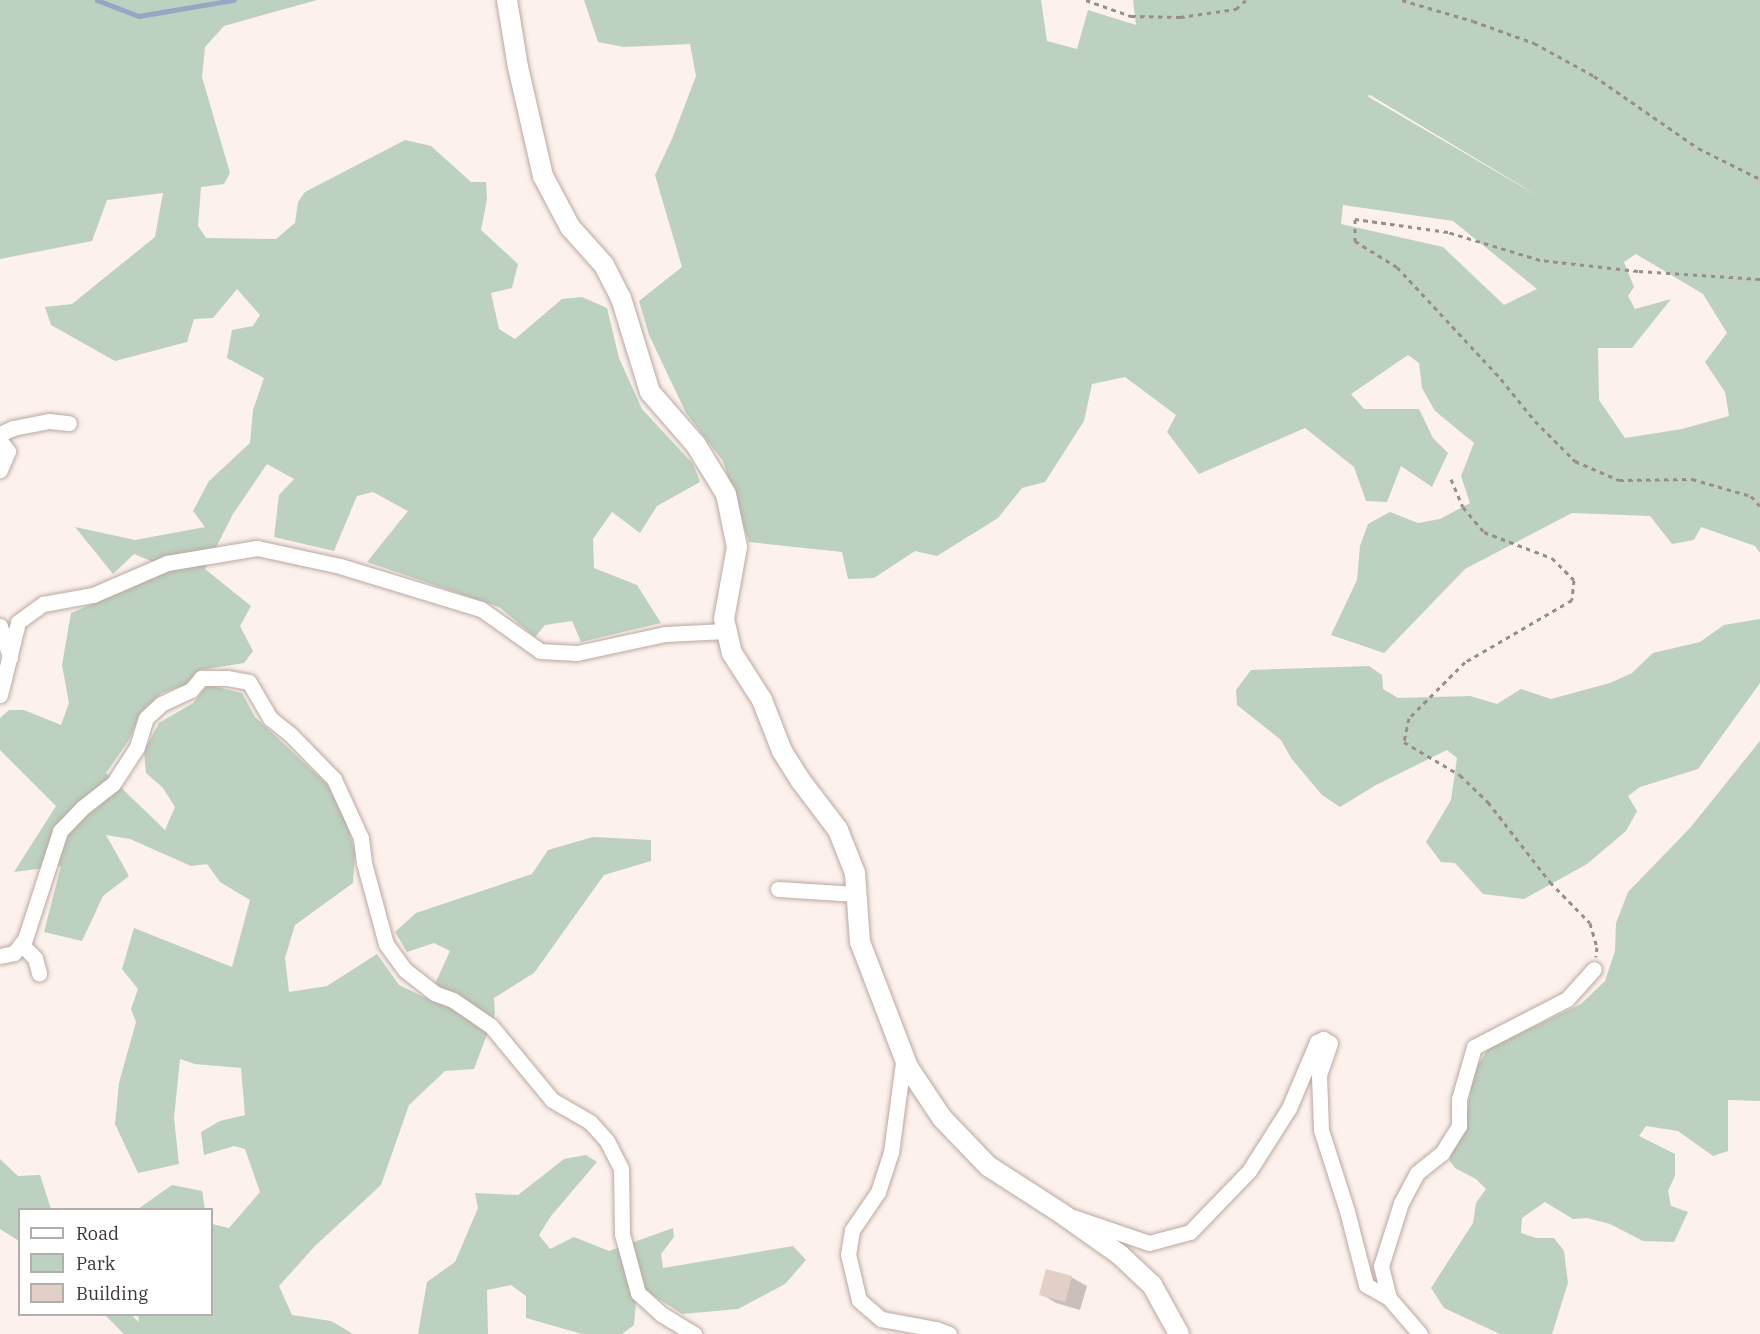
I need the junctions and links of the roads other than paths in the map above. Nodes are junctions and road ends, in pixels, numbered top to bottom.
1 (507, 0) edge
2 (69, 423) dead end
3 (0, 434) edge
4 (0, 441) edge
5 (0, 470) edge
6 (0, 626) edge
7 (726, 632) junction
8 (11, 660) junction
9 (0, 695) edge
10 (778, 890) dead end
11 (856, 894) junction
12 (21, 944) junction
13 (0, 956) edge
14 (1594, 969) road end
15 (39, 973) dead end
16 (904, 1055) junction
17 (1061, 1213) junction
18 (1389, 1298) junction
19 (694, 1334) edge
20 (949, 1334) edge
21 (1179, 1334) edge
22 (1420, 1334) edge

1 - 7 main road
2 - 3 street
4 - 5 street
6 - 8 street
7 - 8 street
7 - 11 main road
8 - 9 street
10 - 11 street
11 - 16 main road
12 - 13 street
12 - 15 street
12 - 19 street
14 - 18 street
16 - 17 main road
16 - 20 street
17 - 18 street
17 - 21 main road
18 - 22 street

